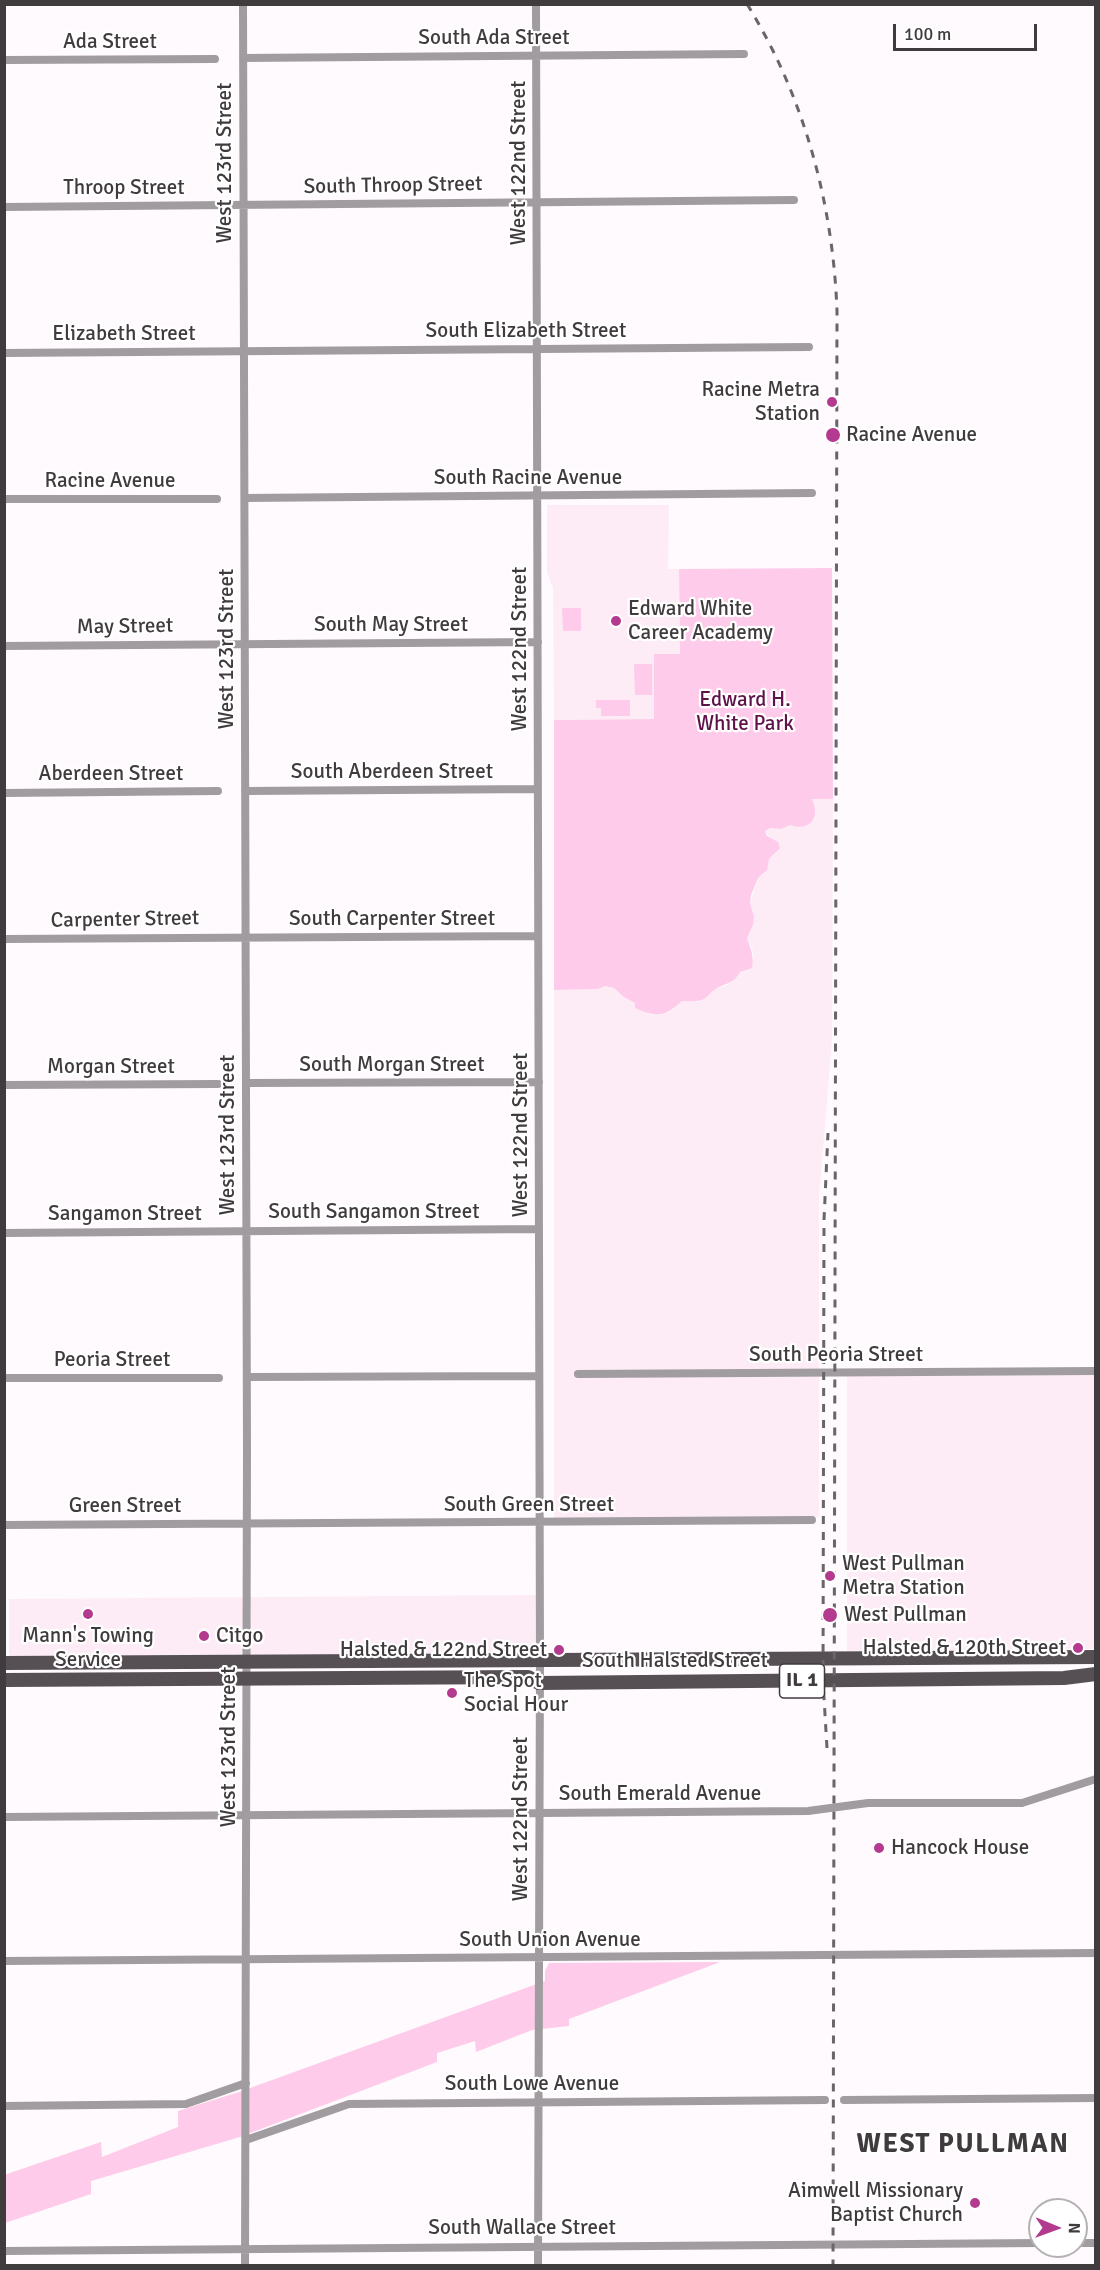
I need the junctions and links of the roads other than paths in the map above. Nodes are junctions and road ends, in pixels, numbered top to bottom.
1 (243, 4) edge
2 (536, 4) edge
3 (744, 54) dead end
4 (537, 56) junction
5 (243, 58) junction
6 (215, 59) dead end
7 (4, 60) edge
8 (794, 200) dead end
9 (537, 202) junction
10 (243, 206) junction
11 (4, 207) edge
12 (809, 347) dead end
13 (537, 350) junction
14 (244, 351) junction
15 (4, 353) edge
16 (812, 493) dead end
17 (537, 496) junction
18 (244, 498) junction
19 (4, 499) edge
20 (217, 499) dead end
21 (538, 642) junction
22 (245, 644) junction
23 (4, 646) edge
24 (538, 789) junction
25 (218, 791) dead end
26 (246, 791) junction
27 (4, 793) edge
28 (538, 936) junction
29 (245, 937) junction
30 (4, 939) edge
31 (538, 1082) junction
32 (246, 1083) junction
33 (218, 1084) dead end
34 (4, 1086) edge
35 (539, 1229) junction
36 (246, 1231) junction
37 (4, 1233) edge
38 (1095, 1371) edge
39 (578, 1374) dead end
40 (539, 1376) junction
41 (247, 1377) junction
42 (4, 1378) edge
43 (219, 1378) dead end
44 (812, 1520) dead end
45 (539, 1523) junction
46 (247, 1524) junction
47 (4, 1525) edge
48 (1095, 1658) edge
49 (247, 1662) junction
50 (540, 1662) junction
51 (4, 1663) edge
52 (1095, 1674) edge
53 (247, 1679) junction
54 (4, 1680) edge
55 (539, 1683) junction
56 (1095, 1779) edge
57 (539, 1813) junction
58 (247, 1815) junction
59 (4, 1817) edge
60 (1095, 1953) edge
61 (539, 1958) junction
62 (246, 1959) junction
63 (4, 1961) edge
64 (246, 2083) junction
65 (1095, 2098) edge
66 (825, 2100) dead end
67 (844, 2100) dead end
68 (538, 2102) junction
69 (4, 2106) edge
70 (246, 2140) junction
71 (1028, 2243) edge
72 (538, 2246) junction
73 (245, 2248) junction
74 (4, 2251) edge
75 (245, 2265) edge
76 (538, 2265) edge

1 - 5 street, West 123rd Street
2 - 4 street, West 122nd Street
3 - 4 street, South Ada Street
4 - 5 street, South Ada Street
4 - 9 street, West 122nd Street
5 - 10 street, West 123rd Street
6 - 7 street, Ada Street
8 - 9 street, South Throop Street
9 - 10 street, South Throop Street
9 - 13 street, West 122nd Street
10 - 11 street, Throop Street
10 - 14 street, West 123rd Street
12 - 13 street, South Elizabeth Street
13 - 14 street, South Elizabeth Street
13 - 17 street, West 122nd Street
14 - 15 street, Elizabeth Street
14 - 18 street, West 123rd Street
16 - 17 street, South Racine Avenue
17 - 18 street, South Racine Avenue
17 - 21 street, West 122nd Street
18 - 22 street, West 123rd Street
19 - 20 street, Racine Avenue
21 - 22 street, South May Street
21 - 24 street, West 122nd Street
22 - 23 street, May Street
22 - 26 street, West 123rd Street
24 - 26 street, South Aberdeen Street
24 - 28 street, West 122nd Street
25 - 27 street, Aberdeen Street
26 - 29 street, West 123rd Street
28 - 29 street, South Carpenter Street
28 - 31 street, West 122nd Street
29 - 30 street, Carpenter Street
29 - 32 street, West 123rd Street
31 - 32 street, South Morgan Street
31 - 35 street, West 122nd Street
32 - 36 street, West 123rd Street
33 - 34 street, Morgan Street
35 - 36 street, South Sangamon Street
35 - 40 street, West 122nd Street
36 - 37 street, Sangamon Street
36 - 41 street, West 123rd Street
38 - 39 street, South Peoria Street
40 - 41 street
40 - 45 street, West 122nd Street
41 - 46 street, West 123rd Street
42 - 43 street, Peoria Street
44 - 45 street, South Green Street
45 - 46 street, South Green Street
45 - 50 street, West 122nd Street
46 - 47 street, Green Street
46 - 49 street, West 123rd Street
48 - 50 main road, South Halsted Street / IL 1
49 - 50 main road, South Halsted Street / IL 1
49 - 51 main road, South Halsted Street / IL 1
49 - 53 street, West 123rd Street
50 - 55 street, West 122nd Street
52 - 55 main road, South Halsted Street / IL 1
53 - 54 main road, South Halsted Street / IL 1
53 - 55 main road, South Halsted Street / IL 1
53 - 58 street, West 123rd Street
55 - 57 street, West 122nd Street
56 - 57 street, South Emerald Avenue
57 - 58 street, South Emerald Avenue
57 - 61 street, West 122nd Street
58 - 59 street, South Emerald Avenue
58 - 62 street, West 123rd Street
60 - 61 street, South Union Avenue
61 - 62 street, South Union Avenue
61 - 68 street, West 122nd Street
62 - 63 street, South Union Avenue
62 - 64 street, West 123rd Street
64 - 69 street
64 - 70 street, West 123rd Street
65 - 67 street
66 - 68 street, South Lowe Avenue
68 - 70 street, South Lowe Avenue
68 - 72 street, West 122nd Street
70 - 73 street, West 123rd Street
71 - 72 street, South Wallace Street
72 - 73 street, South Wallace Street
72 - 76 street, West 122nd Street
73 - 74 street, South Wallace Street
73 - 75 street, West 123rd Street

